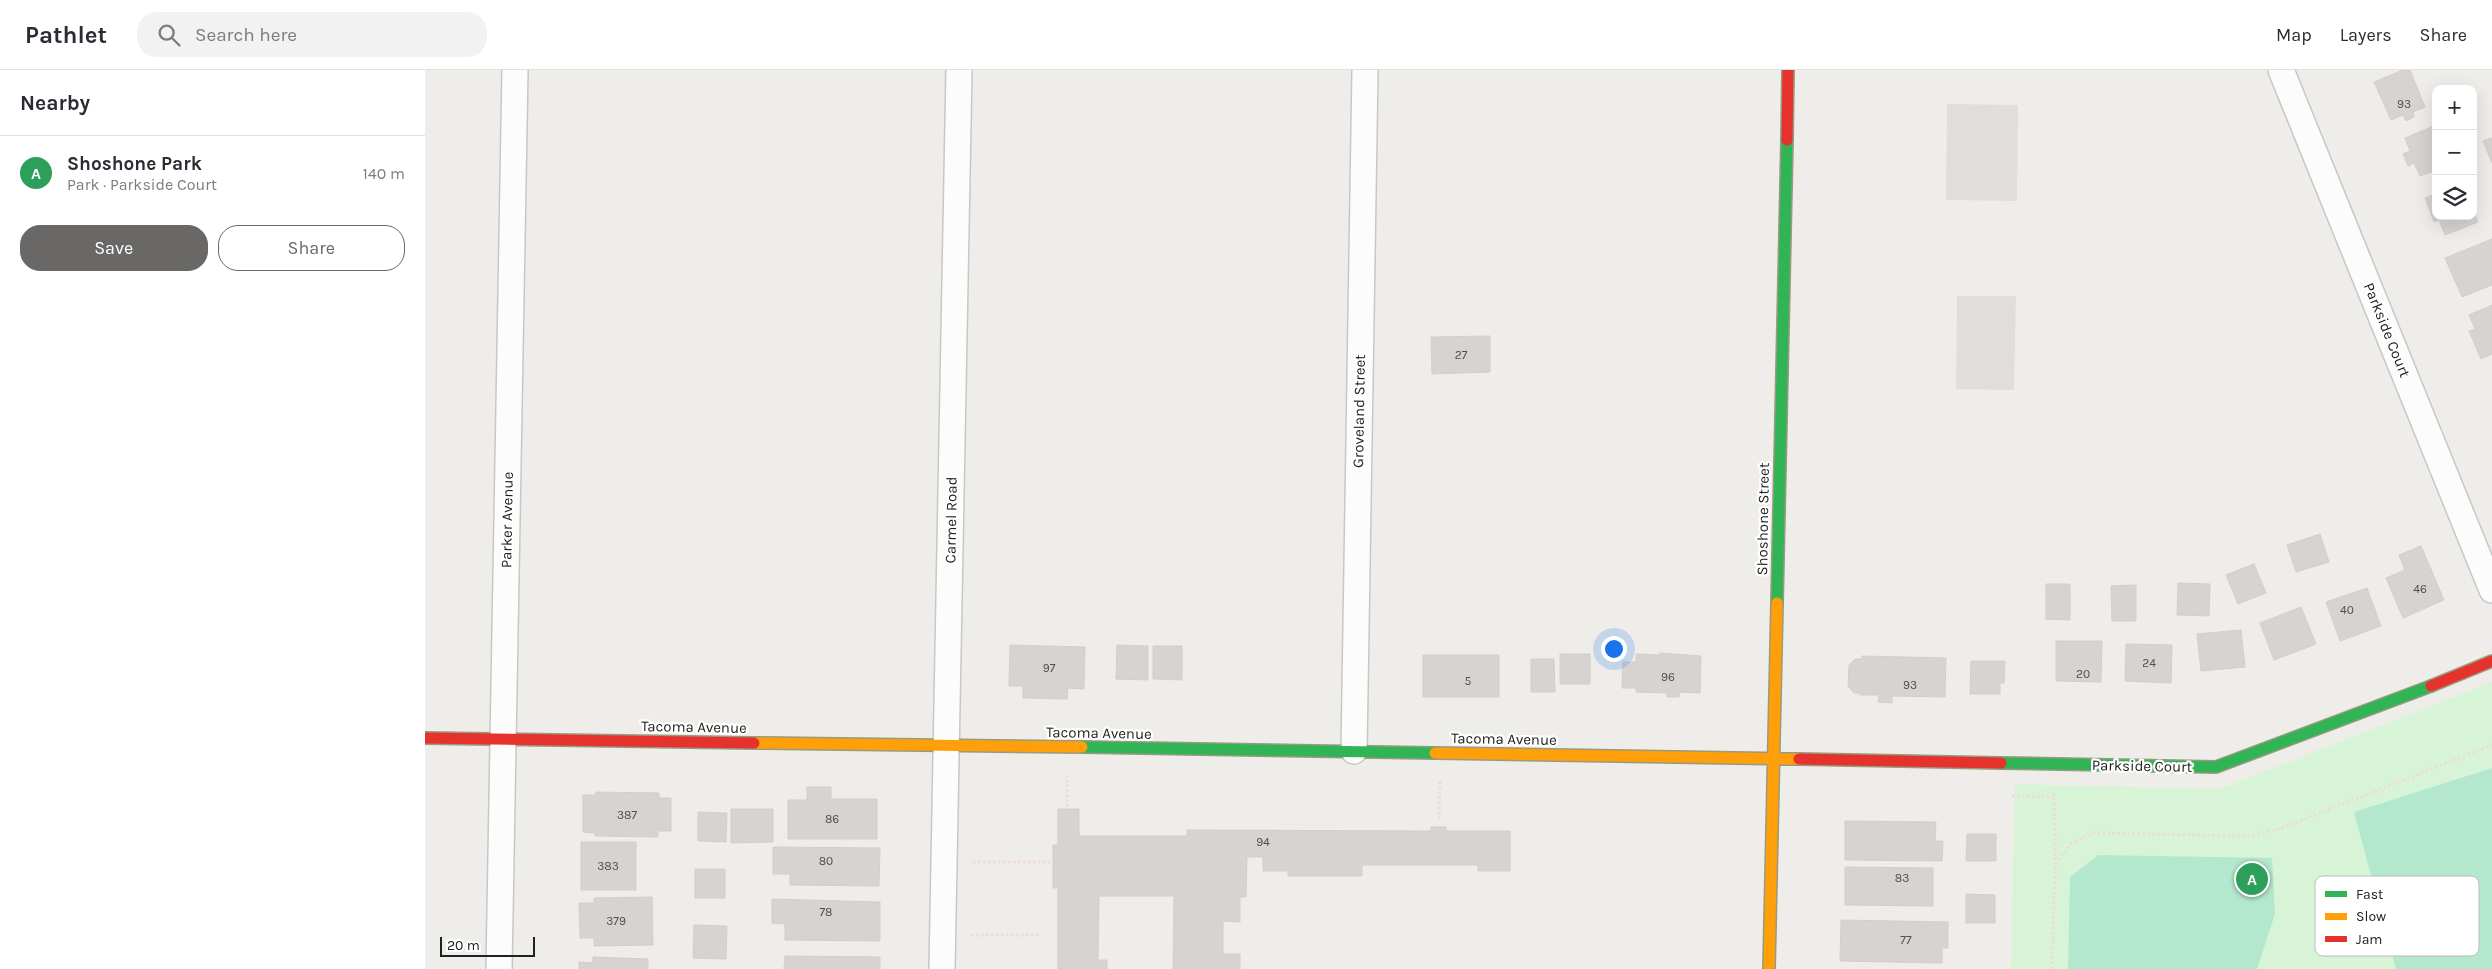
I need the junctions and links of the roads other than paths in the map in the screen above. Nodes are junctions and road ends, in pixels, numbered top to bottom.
1 (515, 70) edge
2 (959, 70) edge
3 (1365, 70) edge
4 (1788, 70) edge
5 (2281, 70) edge
6 (2492, 590) edge
7 (2492, 661) edge
8 (425, 738) edge
9 (504, 740) junction
10 (947, 746) junction
11 (1354, 751) junction
12 (1773, 760) junction
13 (499, 969) edge
14 (942, 969) edge
15 (1769, 969) edge

1 - 9 street, Parker Avenue
2 - 10 street, Carmel Road
3 - 11 street, Groveland Street
4 - 12 street, Shoshone Street
5 - 6 street, Parkside Court
7 - 12 street, Parkside Court
8 - 9 street, Tacoma Avenue
9 - 10 street, Tacoma Avenue
9 - 13 street, Parker Avenue
10 - 11 street, Tacoma Avenue
10 - 14 street, Carmel Road
11 - 12 street, Tacoma Avenue
12 - 15 street, Shoshone Street

